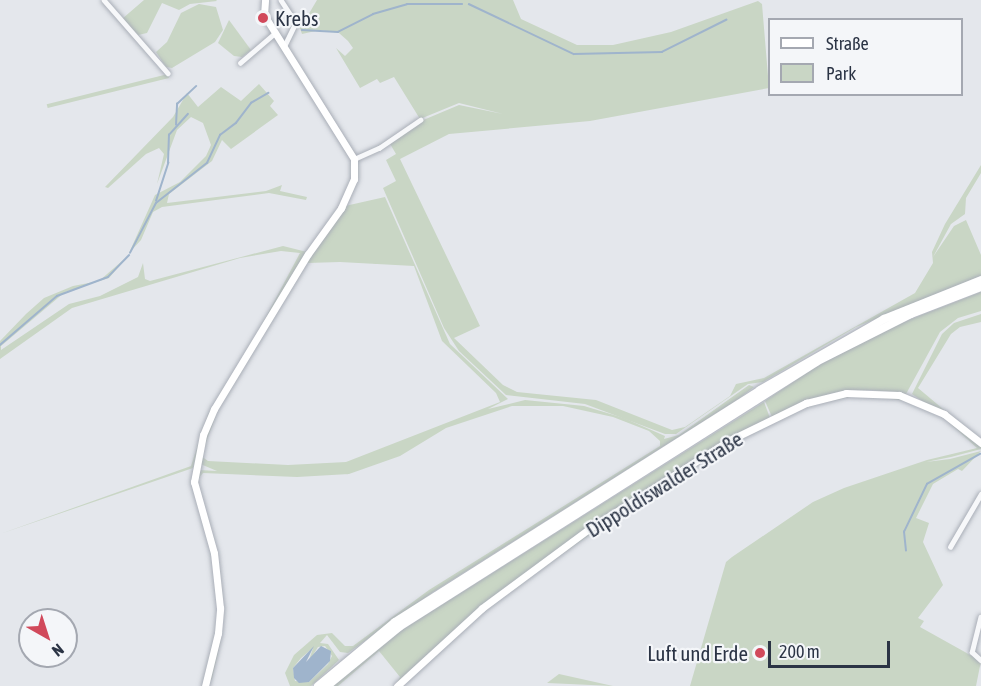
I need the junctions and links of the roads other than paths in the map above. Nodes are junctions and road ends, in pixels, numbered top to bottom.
1 (104, 0) edge
2 (265, 0) edge
3 (281, 0) edge
4 (275, 33) junction
5 (285, 46) junction
6 (240, 63) dead end
7 (168, 73) dead end
8 (420, 120) dead end
9 (354, 159) junction
10 (981, 280) edge
11 (981, 287) edge
12 (760, 394) junction
13 (981, 444) edge
14 (981, 495) edge
15 (950, 547) dead end
16 (981, 617) edge
17 (981, 660) edge
18 (205, 686) edge
19 (318, 686) edge
20 (327, 686) edge
21 (397, 686) edge

1 - 7 street
2 - 4 street
3 - 5 street
4 - 5 street
4 - 6 street
5 - 9 street
8 - 9 street
9 - 18 street
10 - 12 highway
11 - 12 highway
12 - 19 highway
12 - 20 highway
13 - 21 street, Dippoldiswalder Straße
14 - 15 street
16 - 17 street

